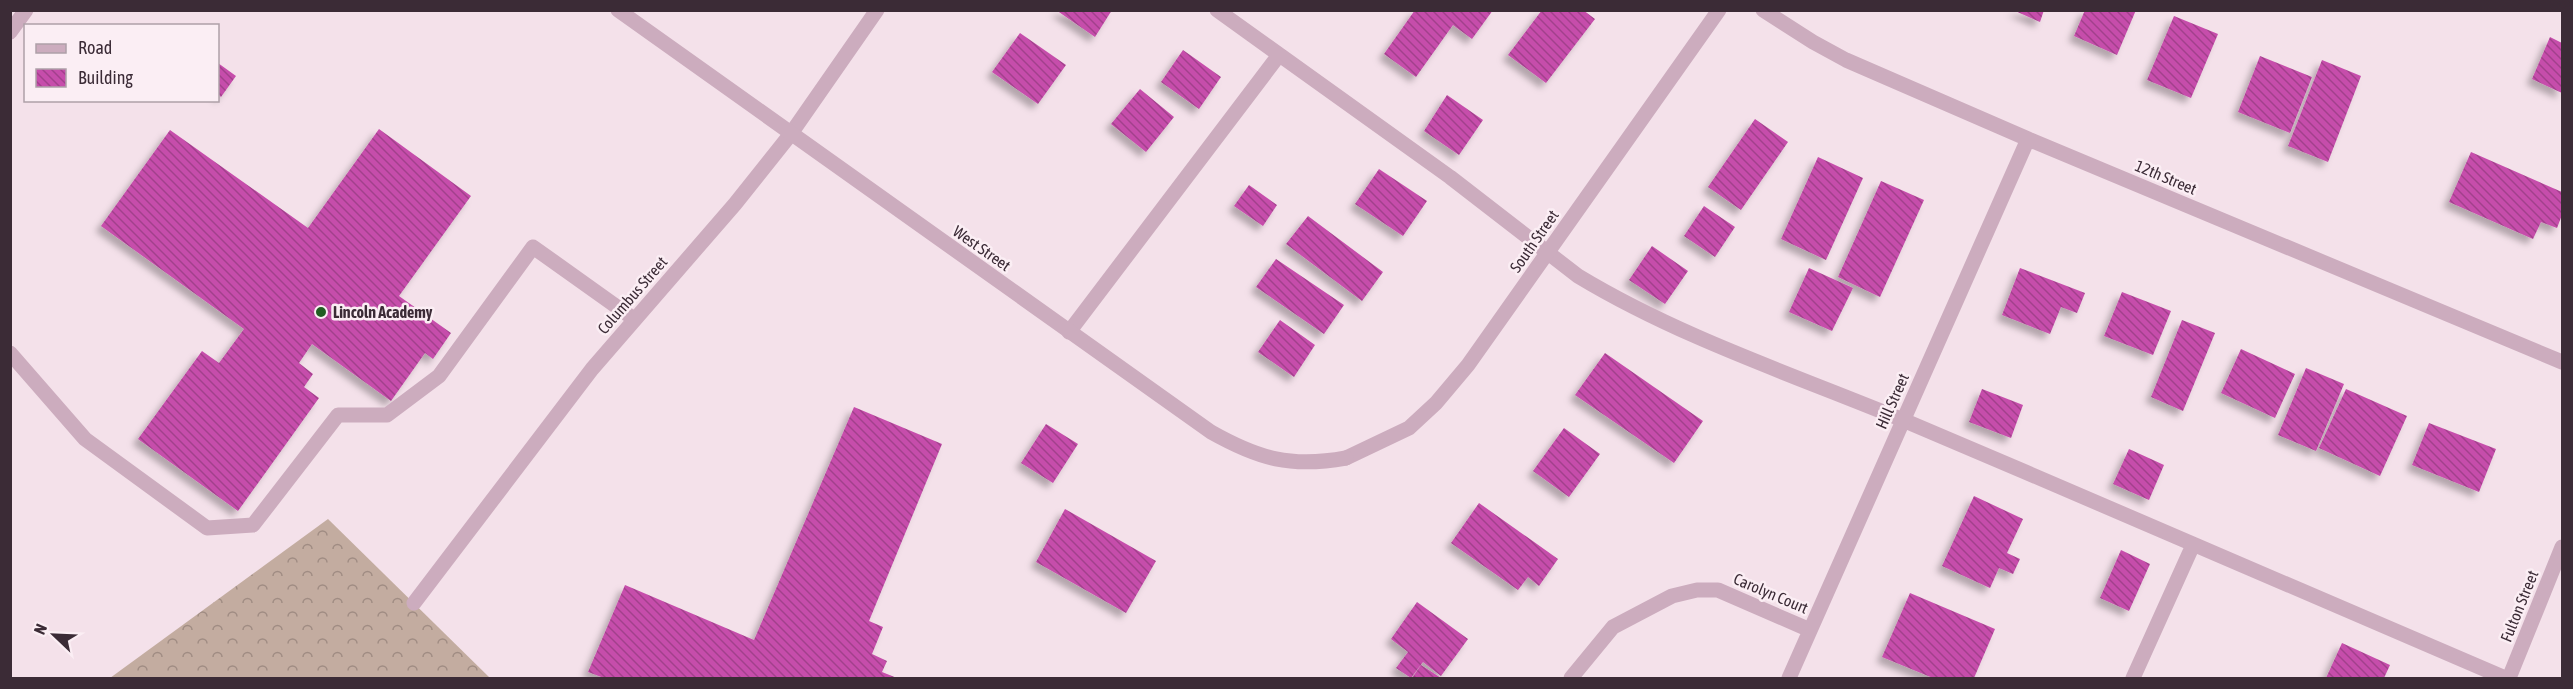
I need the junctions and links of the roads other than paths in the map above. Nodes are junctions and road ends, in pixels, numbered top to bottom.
1 (26, 10) edge
2 (618, 10) edge
3 (877, 10) edge
4 (1217, 10) edge
5 (1719, 10) edge
6 (1763, 10) edge
7 (10, 32) edge
8 (1279, 55) junction
9 (790, 135) junction
10 (2028, 139) junction
11 (1548, 253) junction
12 (634, 319) junction
13 (1069, 332) junction
14 (10, 353) edge
15 (2562, 362) edge
16 (1903, 420) junction
17 (1346, 458) joint
18 (2193, 544) junction
19 (2562, 547) edge
20 (414, 603) dead end
21 (1810, 630) junction
22 (1570, 678) edge
23 (1789, 678) edge
24 (2133, 678) edge
25 (2507, 678) edge

1 - 7 street
2 - 9 street, West Street
3 - 9 street, Columbus Street
4 - 8 street
5 - 11 street, South Street
6 - 10 street, 12th Street
8 - 11 street
8 - 13 street
9 - 12 street, Columbus Street
9 - 13 street, West Street
10 - 15 street, 12th Street
10 - 16 street, Hill Street
11 - 16 street
11 - 17 street, South Street
12 - 14 street
12 - 20 street, Columbus Street
13 - 17 street, West Street
16 - 18 street
16 - 21 street, Hill Street
18 - 24 street
18 - 25 street
19 - 25 street, Fulton Street
21 - 22 street, Carolyn Court
21 - 23 street, Hill Street

